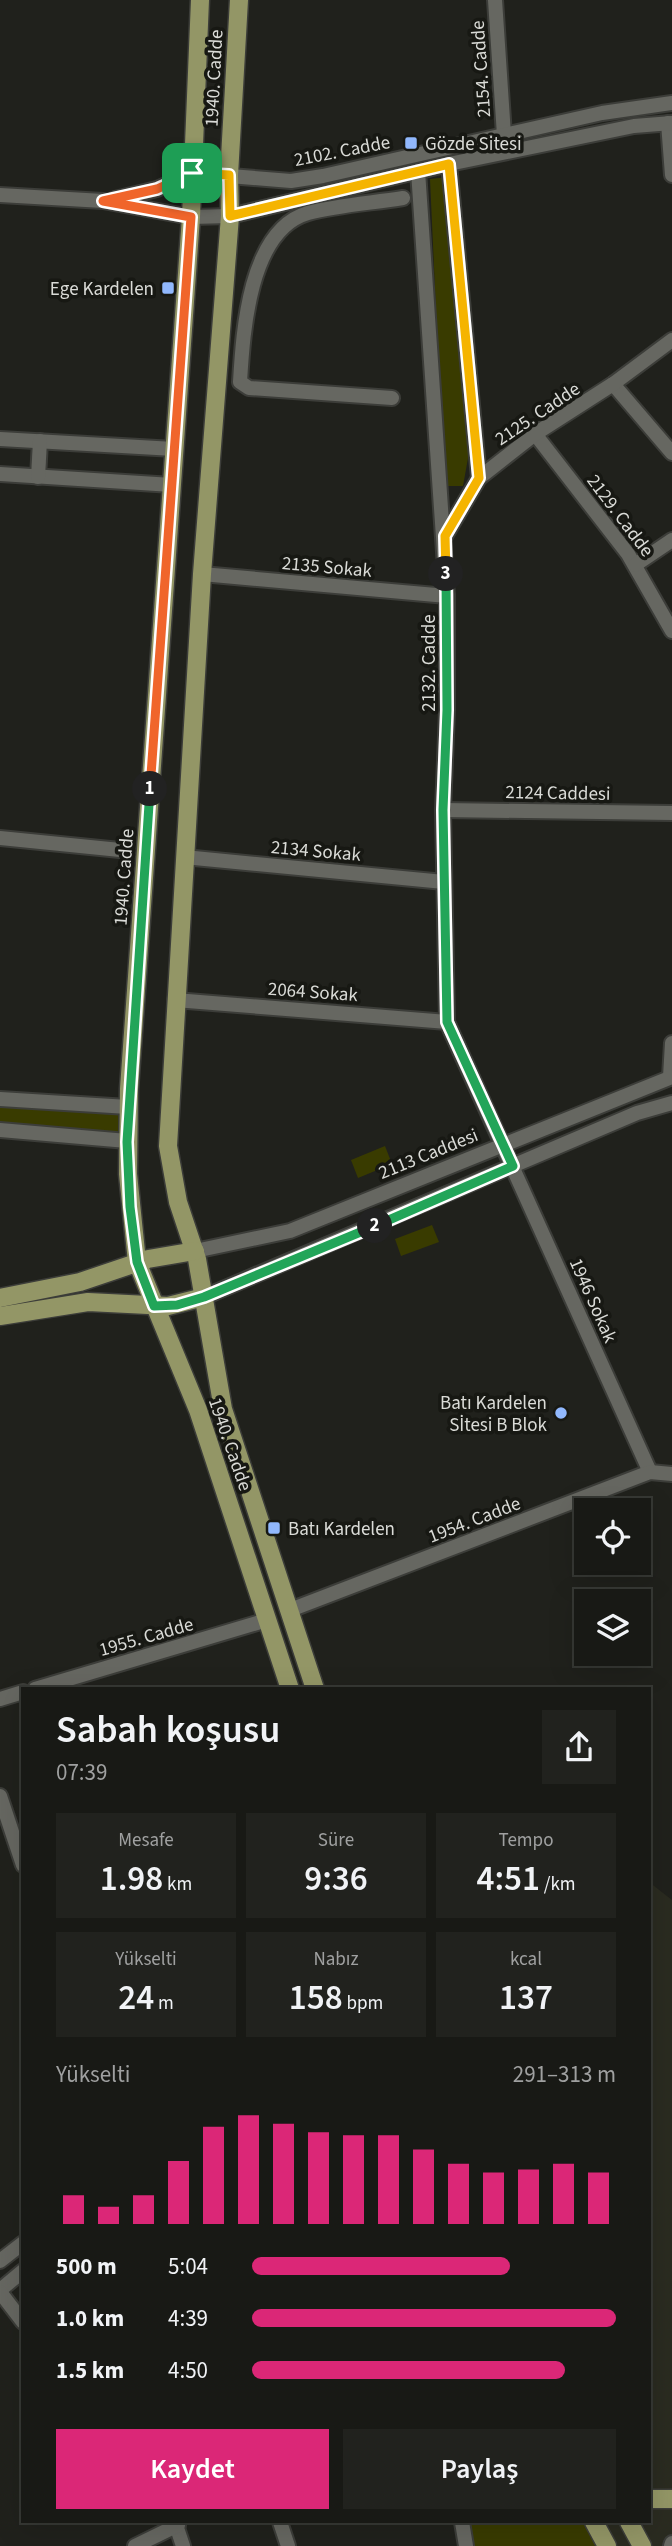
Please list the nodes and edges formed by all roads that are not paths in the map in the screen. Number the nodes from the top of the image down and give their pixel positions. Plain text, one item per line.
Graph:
1 (200, 0) edge
2 (239, 0) edge
3 (495, 0) edge
4 (672, 103) edge
5 (670, 123) edge
6 (504, 135) junction
7 (449, 164) junction
8 (418, 171) junction
9 (192, 173) junction
10 (229, 175) junction
11 (672, 175) edge
12 (339, 189) junction
13 (0, 195) edge
14 (403, 198) dead end
15 (103, 201) junction
16 (342, 208) junction
17 (230, 216) junction
18 (191, 217) junction
19 (672, 340) edge
20 (613, 384) junction
21 (392, 398) dead end
22 (535, 434) junction
23 (0, 439) edge
24 (40, 441) junction
25 (174, 449) junction
26 (672, 453) edge
27 (0, 474) edge
28 (38, 477) junction
29 (479, 478) junction
30 (172, 485) junction
31 (445, 536) junction
32 (672, 540) edge
33 (635, 565) junction
34 (202, 575) junction
35 (447, 596) junction
36 (671, 626) edge
37 (443, 810) junction
38 (672, 813) edge
39 (0, 838) edge
40 (120, 850) dead end
41 (184, 857) junction
42 (444, 882) junction
43 (175, 1000) junction
44 (447, 1022) junction
45 (672, 1043) edge
46 (671, 1077) edge
47 (0, 1099) edge
48 (672, 1103) edge
49 (128, 1107) junction
50 (0, 1130) edge
51 (127, 1142) junction
52 (503, 1144) junction
53 (513, 1166) junction
54 (195, 1251) junction
55 (137, 1262) junction
56 (204, 1297) junction
57 (0, 1298) edge
58 (154, 1306) junction
59 (0, 1316) edge
60 (650, 1472) junction
61 (672, 1474) edge
62 (290, 1610) junction
63 (267, 1620) junction
64 (42, 1687) edge
65 (289, 1687) edge
66 (314, 1687) edge
67 (21, 1693) edge
68 (0, 1699) edge
69 (0, 1796) edge
70 (21, 1859) edge
71 (21, 2245) edge
72 (0, 2261) edge
73 (21, 2274) edge
74 (0, 2291) edge
75 (21, 2319) edge
76 (651, 2499) edge
77 (672, 2499) edge
78 (279, 2523) edge
79 (462, 2523) edge
80 (595, 2523) edge
81 (630, 2523) edge
82 (176, 2524) edge
83 (135, 2546) edge
84 (183, 2546) edge
85 (288, 2546) edge
86 (466, 2546) edge
87 (607, 2546) edge
88 (642, 2546) edge

1 - 9 main road, 1940. Cadde
2 - 10 main road, 1940. Cadde
3 - 6 street, 2154. Cadde
4 - 6 street, 2102. Cadde
5 - 7 street, 2102. Cadde
5 - 11 street
6 - 10 street, 2102. Cadde
7 - 8 street, 2102. Cadde
7 - 29 street
8 - 12 street, 2102. Cadde
8 - 31 street, 2132. Cadde
9 - 10 street, 2102. Cadde
9 - 15 street, 2102. Cadde
9 - 18 main road, 1940. Cadde
10 - 17 main road, 1940. Cadde
12 - 16 street
12 - 17 street, 2102. Cadde
13 - 15 street, 2102. Cadde
14 - 16 street
15 - 18 street, 2102. Cadde
16 - 21 street
17 - 18 street, 2102. Cadde
17 - 34 main road, 1940. Cadde
18 - 25 main road, 1940. Cadde
19 - 20 street, 2125. Cadde
20 - 22 street, 2125. Cadde
20 - 26 street
22 - 29 street, 2125. Cadde
22 - 33 street, 2129. Cadde
23 - 24 street
24 - 25 street
24 - 28 street
25 - 30 main road, 1940. Cadde
27 - 28 street
28 - 30 street
29 - 31 street, 2125. Cadde
30 - 49 main road, 1940. Cadde
31 - 35 street, 2132. Cadde
32 - 33 street
33 - 36 street, 2129. Cadde
34 - 35 street, 2135 Sokak
34 - 41 main road, 1940. Cadde
35 - 37 street, 2132. Cadde
37 - 38 street, 2124 Caddesi
37 - 42 street, 2132. Cadde
39 - 40 street
41 - 42 street, 2134 Sokak
41 - 43 main road, 1940. Cadde
42 - 44 street, 2132. Cadde
43 - 44 street, 2064 Sokak
43 - 54 main road, 1940. Cadde
44 - 52 street, 2132. Cadde
45 - 46 street
46 - 52 street, 2113 Caddesi
47 - 49 street
48 - 53 street
49 - 51 main road, 1940. Cadde
50 - 51 street
51 - 55 main road, 1940. Cadde
52 - 53 street, 1946 Sokak
52 - 54 street, 2113 Caddesi
53 - 56 street
53 - 60 street, 1946 Sokak
54 - 55 main road
54 - 56 main road, 1940. Cadde
55 - 57 main road
55 - 58 main road, 1940. Cadde
56 - 58 main road
56 - 62 main road, 1940. Cadde
58 - 59 main road
58 - 63 main road, 1940. Cadde
60 - 61 street, 1954. Cadde
60 - 62 street, 1954. Cadde
62 - 66 main road, 1940. Cadde
63 - 64 street, 1955. Cadde
63 - 65 main road, 1940. Cadde
67 - 68 street
69 - 70 street
71 - 72 street
73 - 74 street
74 - 75 street
76 - 77 main road
78 - 85 street
79 - 86 street
80 - 87 main road
81 - 88 main road
82 - 83 street
82 - 84 street

